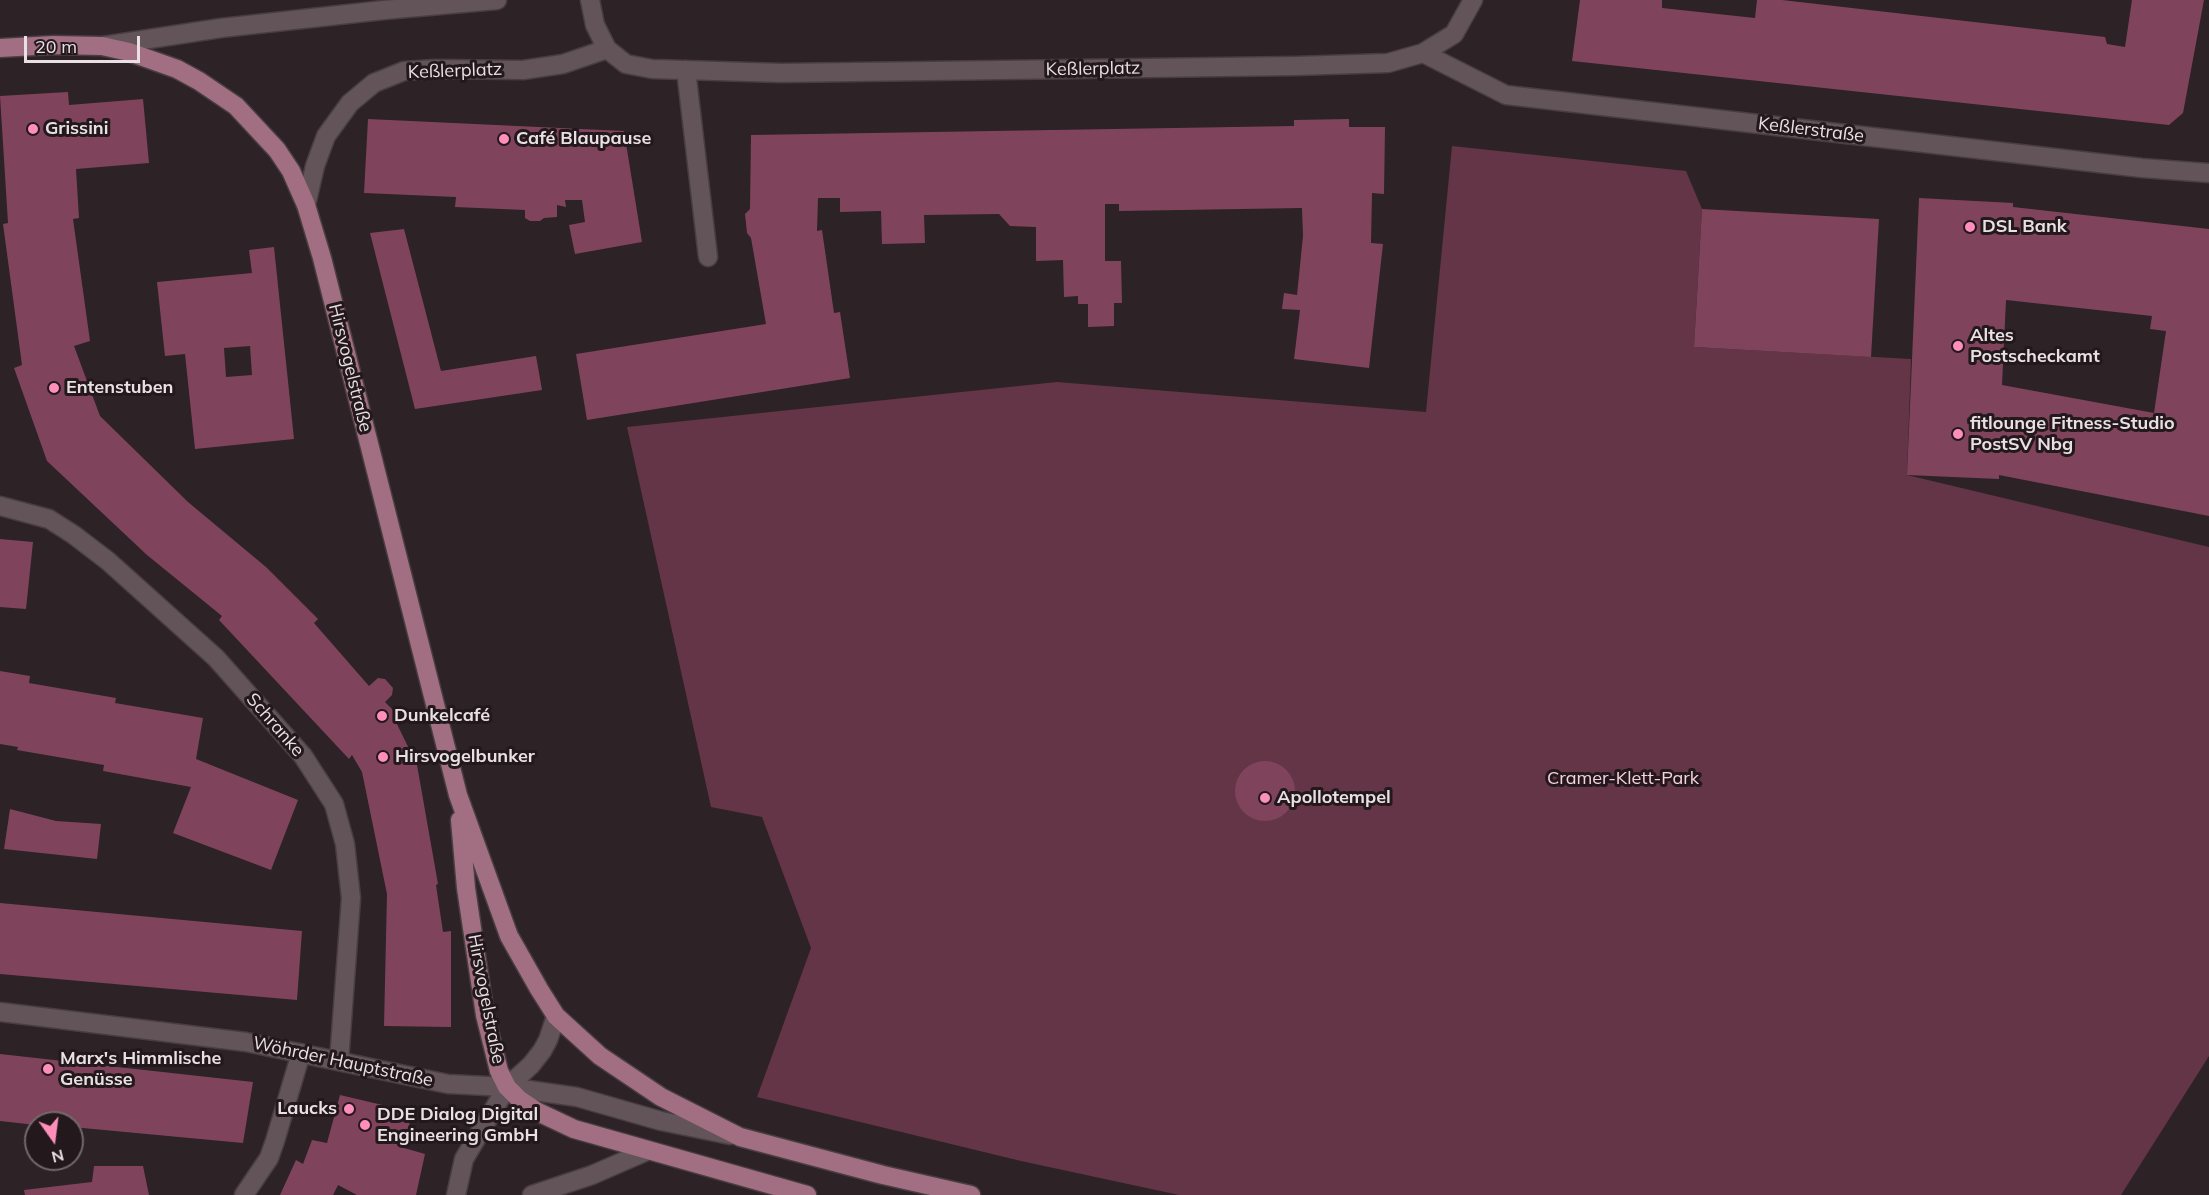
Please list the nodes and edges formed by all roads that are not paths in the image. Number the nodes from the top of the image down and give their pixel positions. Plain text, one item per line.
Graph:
1 (497, 0) edge
2 (590, 0) edge
3 (1473, 0) edge
4 (102, 46) junction
5 (0, 48) edge
6 (607, 49) junction
7 (1423, 52) junction
8 (686, 70) junction
9 (2209, 173) edge
10 (306, 205) junction
11 (708, 257) dead end
12 (0, 506) edge
13 (458, 795) junction
14 (0, 1012) edge
15 (556, 1016) junction
16 (301, 1053) junction
17 (339, 1061) junction
18 (507, 1087) junction
19 (740, 1137) junction
20 (647, 1151) junction
21 (244, 1195) edge
22 (456, 1195) edge
23 (532, 1195) edge
24 (807, 1195) edge
25 (970, 1195) edge

1 - 4 street
2 - 6 street
3 - 7 street, Keßlerplatz
4 - 5 main road, Hirsvogelstraße
4 - 10 main road, Hirsvogelstraße
6 - 8 street, Keßlerplatz
6 - 10 street, Keßlerplatz
7 - 8 street, Keßlerplatz
7 - 9 street, Keßlerstraße
8 - 11 street
10 - 13 main road, Hirsvogelstraße
12 - 17 street, Schranke
13 - 15 main road, Hirsvogelstraße
13 - 18 main road, Hirsvogelstraße
14 - 16 street, Wöhrder Hauptstraße
15 - 18 street, Hirsvogelstraße
15 - 19 main road
16 - 17 street, Wöhrder Hauptstraße
16 - 21 street
17 - 18 street, Wöhrder Hauptstraße
18 - 19 street, Wöhrder Hauptstraße
18 - 20 main road
18 - 22 street
19 - 25 main road
20 - 23 street
20 - 24 main road

